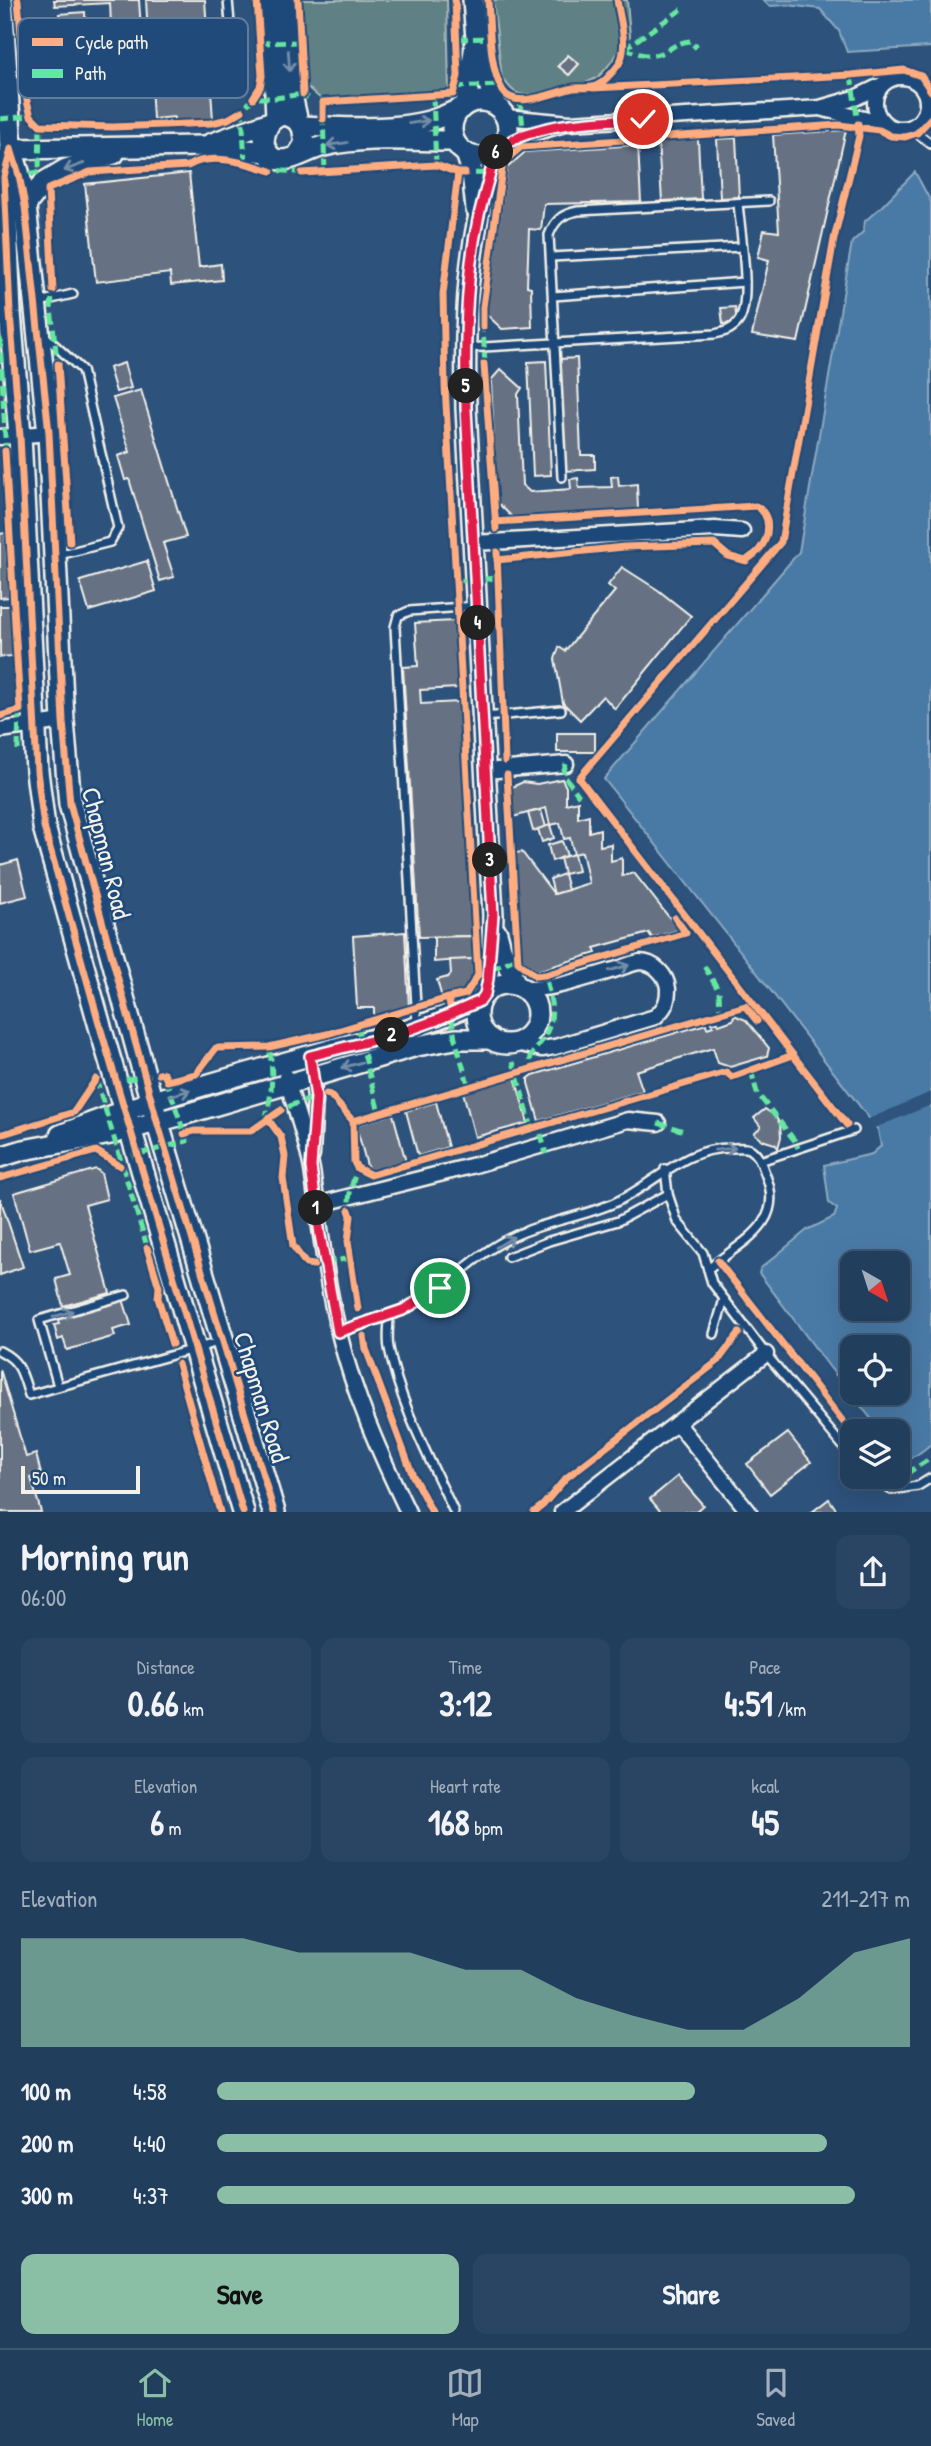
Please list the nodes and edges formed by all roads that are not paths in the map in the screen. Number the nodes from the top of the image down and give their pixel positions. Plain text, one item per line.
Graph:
1 (1, 0) edge
2 (228, 0) edge
3 (271, 0) edge
4 (285, 0) edge
5 (473, 0) edge
6 (230, 18) edge
7 (475, 38) junction
8 (882, 85) junction
9 (464, 106) junction
10 (820, 108) junction
11 (500, 111) junction
12 (273, 120) junction
13 (569, 123) junction
14 (300, 124) junction
15 (884, 124) junction
16 (910, 128) junction
17 (931, 144) edge
18 (202, 146) junction
19 (135, 147) junction
20 (460, 147) junction
21 (6, 149) edge
22 (499, 149) junction
23 (268, 152) junction
24 (298, 155) junction
25 (769, 201) dead end
26 (738, 203) junction
27 (24, 206) junction
28 (478, 220) junction
29 (742, 247) junction
30 (4, 250) edge
31 (551, 257) junction
32 (745, 282) junction
33 (73, 294) dead end
34 (553, 296) junction
35 (35, 303) junction
36 (38, 329) junction
37 (556, 341) junction
38 (465, 348) junction
39 (49, 433) junction
40 (10, 437) edge
41 (562, 477) dead end
42 (742, 531) dead end
43 (474, 543) junction
44 (55, 556) junction
45 (477, 606) junction
46 (561, 710) dead end
47 (483, 717) junction
48 (63, 721) junction
49 (35, 725) junction
50 (0, 730) edge
51 (566, 764) dead end
52 (486, 771) junction
53 (493, 915) junction
54 (520, 987) junction
55 (483, 998) junction
56 (418, 1027) junction
57 (491, 1039) junction
58 (516, 1043) junction
59 (310, 1056) junction
60 (283, 1064) junction
61 (313, 1076) junction
62 (288, 1084) junction
63 (154, 1112) junction
64 (127, 1120) junction
65 (658, 1123) dead end
66 (854, 1130) dead end
67 (0, 1157) edge
68 (760, 1161) junction
69 (311, 1167) junction
70 (665, 1169) junction
71 (668, 1194) junction
72 (316, 1205) junction
73 (508, 1257) dead end
74 (709, 1269) junction
75 (126, 1295) dead end
76 (724, 1299) junction
77 (389, 1315) junction
78 (338, 1332) junction
79 (714, 1334) dead end
80 (223, 1341) junction
81 (195, 1349) junction
82 (0, 1351) edge
83 (766, 1354) junction
84 (58, 1386) junction
85 (677, 1423) junction
86 (840, 1443) edge
87 (931, 1478) edge
88 (910, 1487) edge
89 (243, 1511) edge
90 (274, 1511) edge
91 (408, 1511) edge
92 (454, 1511) edge
93 (562, 1511) edge
94 (749, 1511) edge

1 - 21 main road, Chapman Road
2 - 6 lane
3 - 12 street
4 -> 14 street
5 - 7 street
7 - 9 street
7 - 11 street
8 - 10 street
8 - 15 street
8 - 16 street
9 - 11 street
14 -> 9 street
9 - 20 street
10 - 13 street
10 - 15 street
11 - 13 street
11 - 22 street
12 - 14 street
12 - 18 street
12 - 23 street
13 - 22 street
14 - 24 street
15 - 16 street
16 - 17 lane
18 - 19 street
18 - 23 street
19 - 21 street
19 -> 27 street
20 - 22 street
20 -> 24 street
20 - 28 street
21 - 27 main road, Chapman Road
21 - 30 main road, Chapman Road
22 - 28 street
23 - 24 street
25 - 26 lane
26 - 29 lane
26 - 31 lane
27 - 35 main road, Chapman Road
28 - 38 street
29 - 31 lane
29 - 32 lane
30 - 40 main road, Chapman Road
31 - 34 lane
32 - 34 lane
32 - 37 lane
33 - 35 lane
34 - 37 lane
35 - 36 main road, Chapman Road
36 - 39 main road, Chapman Road
36 - 44 lane
37 - 38 lane
37 - 41 lane
38 - 43 street
39 - 40 street
39 - 44 main road, Chapman Road
40 - 49 main road, Chapman Road
42 - 43 street
43 - 45 street
44 - 48 main road, Chapman Road
45 - 47 street
45 - 56 lane
46 - 47 lane
47 - 52 street
48 - 49 street
48 - 63 main road, Chapman Road
49 - 50 street
49 - 64 main road, Chapman Road
51 - 52 street
52 - 53 street
53 - 54 street
53 - 55 street
54 - 55 street
54 - 58 street
54 -> 58 street
55 - 56 street
55 - 57 street
56 - 59 street
57 - 58 street
57 -> 61 street
59 - 60 street
59 - 61 street
60 - 62 street
63 -> 60 street
61 - 62 street
61 - 69 street
62 - 63 street
62 - 69 street
63 - 64 street
63 - 80 main road, Chapman Road
64 - 67 street
64 - 81 main road, Chapman Road
65 - 72 street
66 - 68 lane
70 -> 68 lane
68 - 74 lane
69 - 72 street
70 - 71 lane
77 -> 70 lane
71 - 73 lane
71 - 74 lane
72 - 78 street
74 - 76 lane
84 -> 75 lane
76 - 79 lane
76 - 83 lane
77 - 78 lane
77 - 92 lane
78 - 91 street
80 - 81 lane
80 - 90 main road, Chapman Road
81 - 84 lane
81 - 89 main road, Chapman Road
82 - 84 lane
83 - 85 street
83 - 86 lane
85 - 93 street
85 - 94 street
87 - 88 lane

